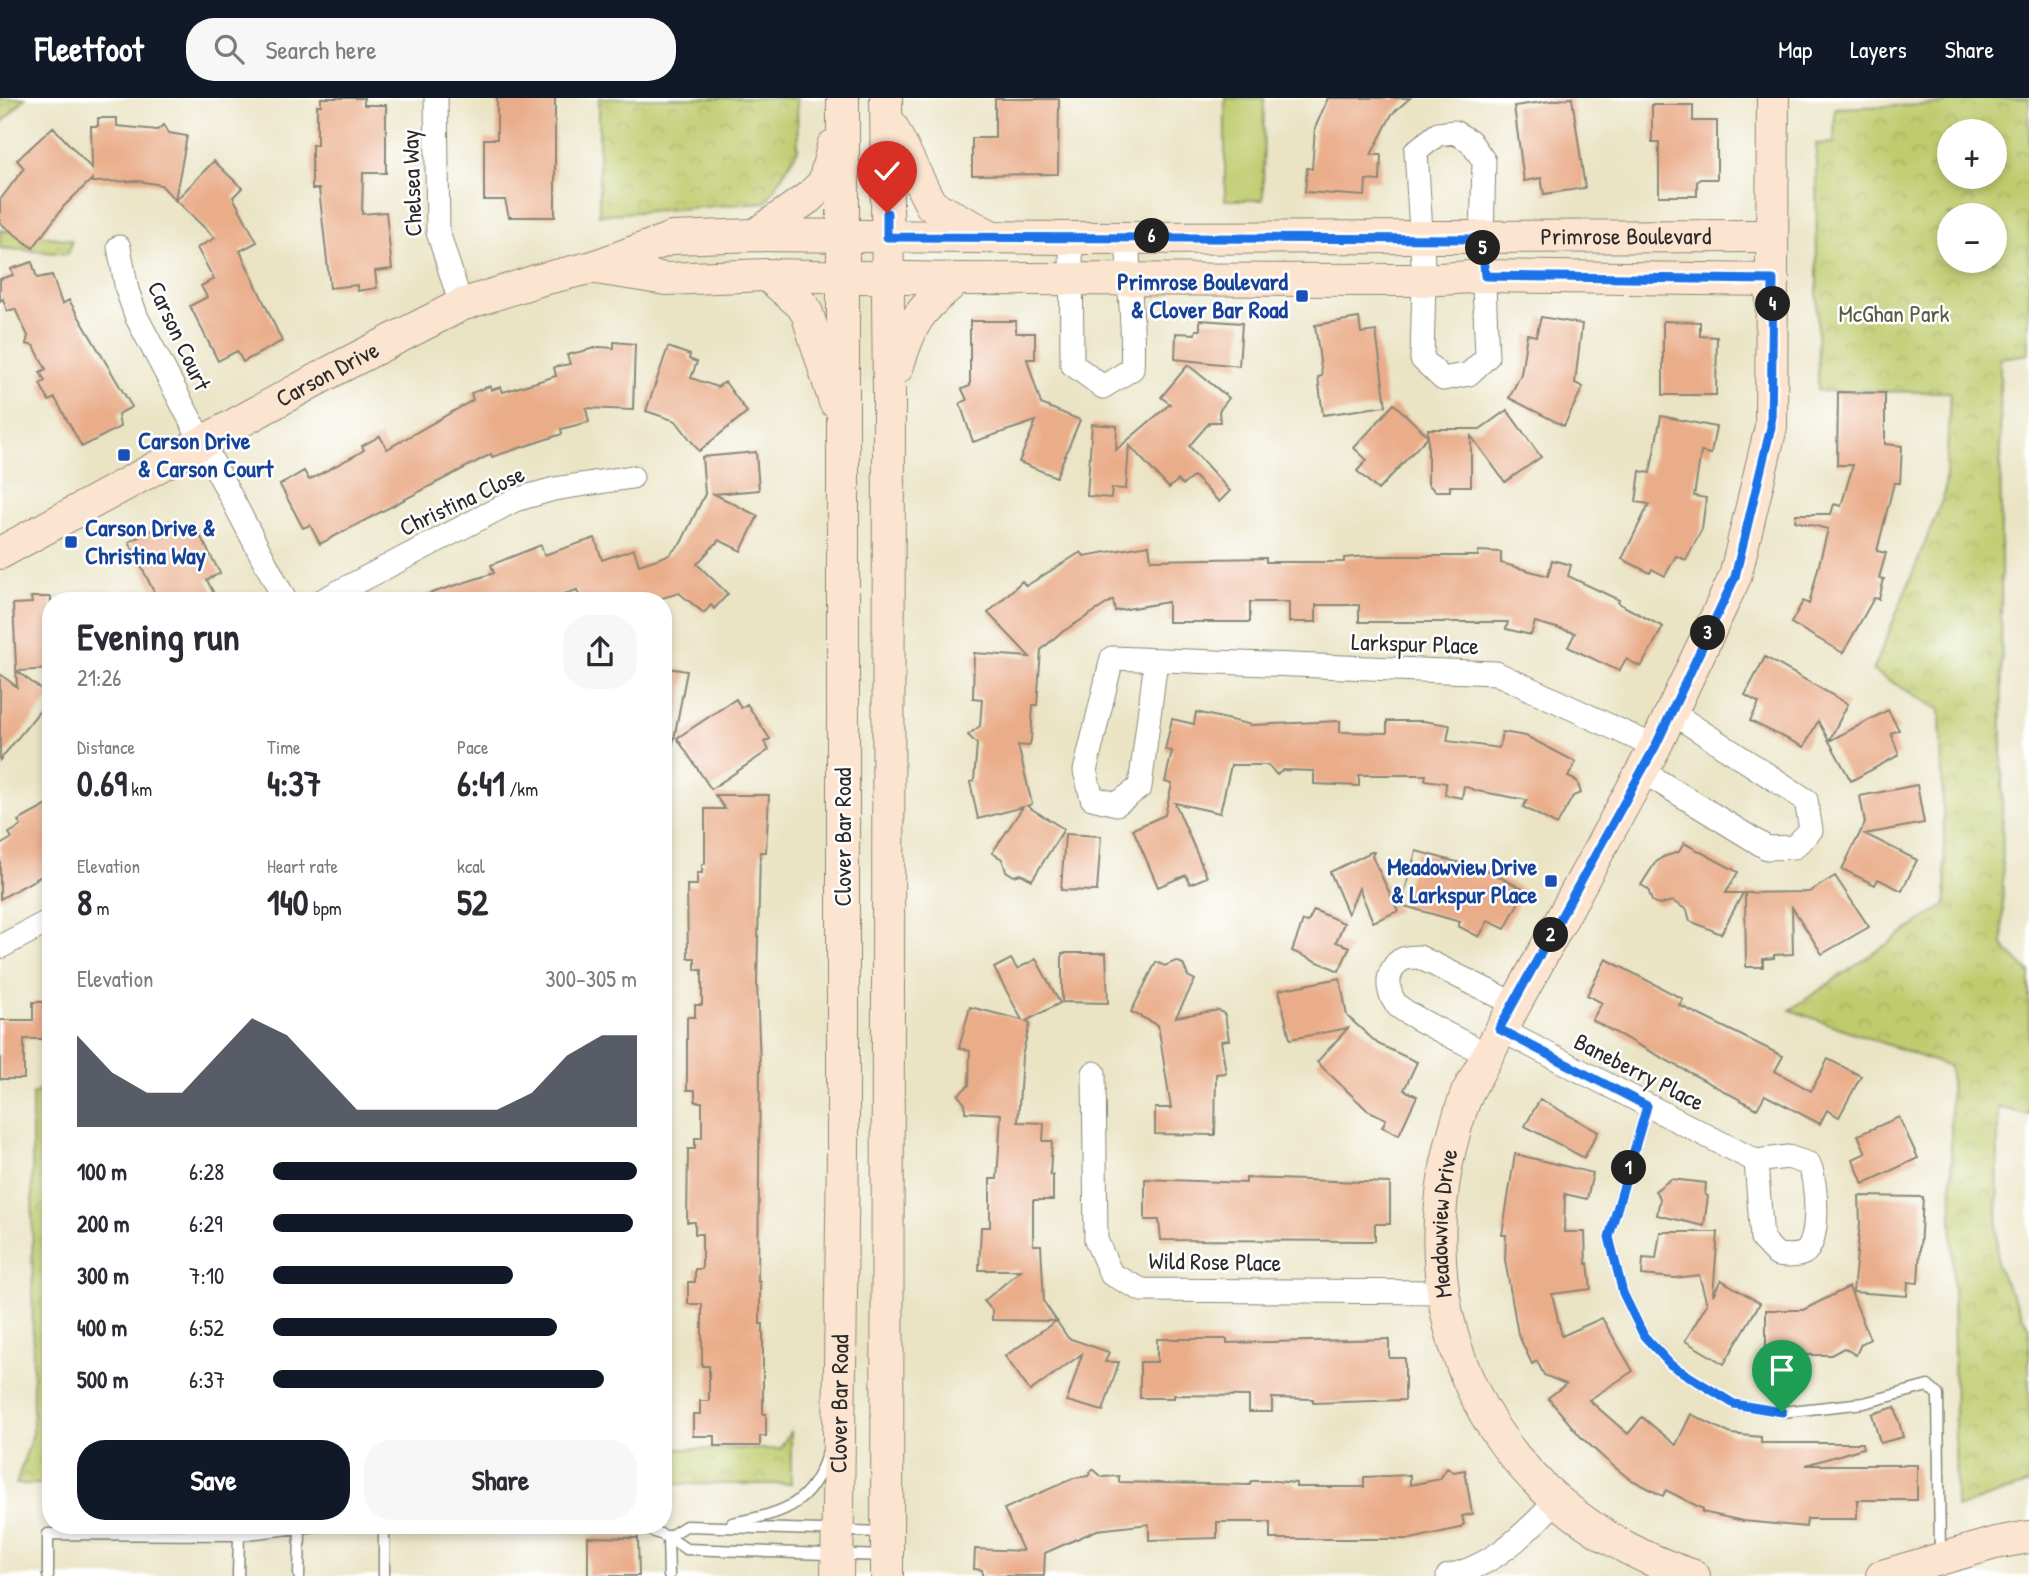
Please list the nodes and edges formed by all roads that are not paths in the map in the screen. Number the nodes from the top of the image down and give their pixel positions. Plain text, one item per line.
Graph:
1 (436, 98) edge
2 (1773, 98) edge
3 (843, 103) edge
4 (886, 106) edge
5 (755, 235) junction
6 (843, 235) junction
7 (1128, 236) junction
8 (1771, 236) junction
9 (887, 237) junction
10 (993, 237) junction
11 (1421, 237) junction
12 (1071, 238) junction
13 (1482, 239) junction
14 (119, 247) dead end
15 (593, 267) junction
16 (767, 275) junction
17 (1485, 276) junction
18 (844, 277) junction
19 (886, 278) junction
20 (957, 279) junction
21 (1073, 279) junction
22 (1127, 280) junction
23 (1424, 280) junction
24 (1773, 280) junction
25 (461, 305) junction
26 (889, 394) junction
27 (844, 429) junction
28 (201, 444) junction
29 (632, 477) dead end
30 (0, 553) edge
31 (281, 592) edge
32 (338, 592) edge
33 (1156, 660) junction
34 (1671, 712) junction
35 (1649, 759) junction
36 (42, 925) edge
37 (0, 947) edge
38 (1499, 1029) junction
39 (1094, 1073) dead end
40 (1647, 1106) junction
41 (1756, 1161) dead end
42 (1441, 1292) junction
43 (840, 1414) junction
44 (1555, 1502) junction
45 (716, 1527) junction
46 (249, 1534) edge
47 (300, 1534) edge
48 (384, 1534) edge
49 (660, 1534) edge
50 (239, 1535) junction
51 (668, 1537) junction
52 (2029, 1537) edge
53 (838, 1554) edge
54 (887, 1555) edge
55 (1941, 1559) junction
56 (48, 1576) edge
57 (238, 1576) edge
58 (299, 1576) edge
59 (384, 1576) edge
60 (669, 1576) edge
61 (1448, 1576) edge
62 (1694, 1576) edge
63 (1882, 1576) edge

1 - 25 street, Chelsea Way
2 - 8 street, Meadowview Drive
3 - 5 street
3 - 6 street, Clover Bar Road
4 - 9 street, Clover Bar Road
4 - 10 street
5 - 6 street, Carson Drive
5 - 15 street, Carson Drive
6 - 9 street, Carson Drive
6 - 18 street, Clover Bar Road
7 - 11 street, Primrose Boulevard
7 - 12 street, Primrose Boulevard
7 - 22 street
8 - 13 street, Primrose Boulevard
8 - 24 street, Meadowview Drive
9 - 10 street, Primrose Boulevard
9 - 19 street, Clover Bar Road
10 - 12 street, Primrose Boulevard
11 - 13 street, Primrose Boulevard
11 - 13 street
11 - 23 street
12 - 21 street
13 - 17 street
14 - 28 street, Carson Court
15 - 16 street, Carson Drive
15 - 25 street, Carson Drive
16 - 18 street, Carson Drive
16 - 27 street
17 - 23 street, Primrose Boulevard
17 - 23 street
17 - 24 street, Primrose Boulevard
18 - 19 street, Carson Drive
18 - 27 street, Clover Bar Road
19 - 20 street, Primrose Boulevard
19 - 26 street, Clover Bar Road
20 - 21 street, Primrose Boulevard
20 - 26 street
21 - 22 street, Primrose Boulevard
21 - 22 street
22 - 23 street, Primrose Boulevard
24 - 34 street, Meadowview Drive
25 - 28 street, Carson Drive
26 - 54 street, Clover Bar Road
27 - 43 street, Clover Bar Road
28 - 30 street, Carson Drive
28 - 31 street, Carson Court
29 - 32 street, Christina Close
33 - 33 street, Larkspur Place
33 - 35 street, Larkspur Place
34 - 35 street, Meadowview Drive
34 - 35 street
35 - 38 street, Meadowview Drive
36 - 37 street
38 - 40 street, Baneberry Place
38 - 42 street, Meadowview Drive
39 - 42 street, Wild Rose Place
40 - 41 street, Baneberry Place
40 - 55 lane
42 - 44 street, Meadowview Drive
43 - 45 lane
43 - 53 street, Clover Bar Road
44 - 61 street
44 - 62 street, Meadowview Drive
45 - 51 lane
45 - 53 lane
46 - 50 lane
47 - 58 lane
48 - 59 lane
49 - 51 lane
50 - 56 lane
50 - 57 lane
51 - 53 lane
51 - 60 lane
52 - 55 street
53 - 54 lane
53 - 54 lane
55 - 63 street

